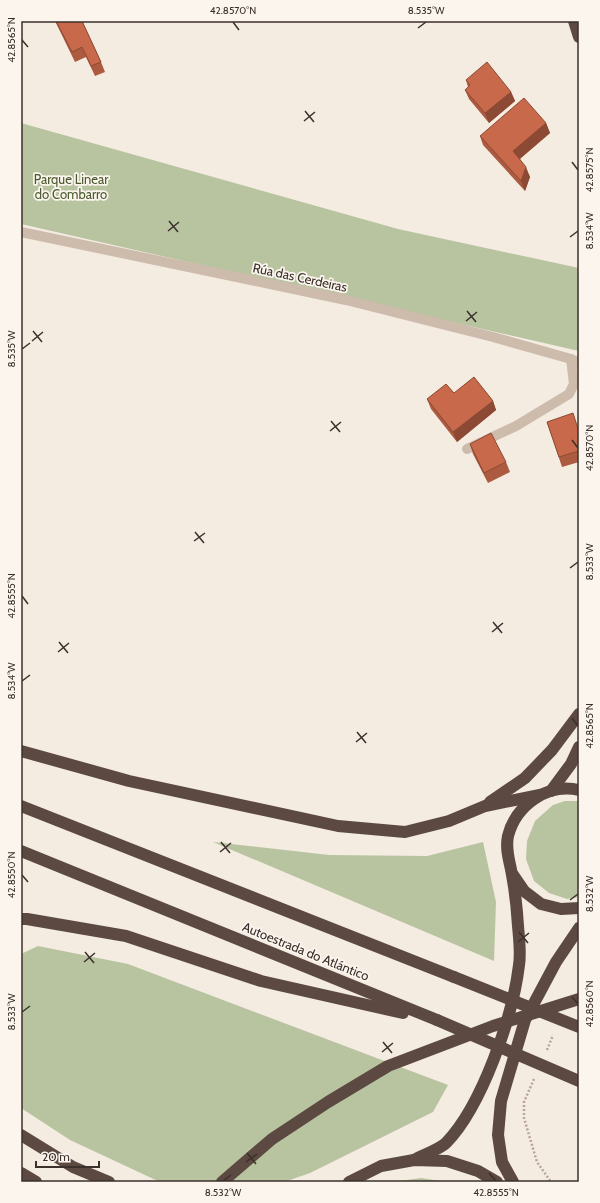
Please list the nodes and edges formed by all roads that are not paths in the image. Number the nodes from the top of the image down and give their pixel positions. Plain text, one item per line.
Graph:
1 (574, 21) edge
2 (579, 37) edge
3 (21, 232) edge
4 (576, 360) edge
5 (467, 449) dead end
6 (579, 714) edge
7 (579, 747) edge
8 (21, 751) edge
9 (579, 790) edge
10 (545, 793) junction
11 (21, 806) edge
12 (485, 806) junction
13 (21, 851) edge
14 (512, 874) junction
15 (579, 908) edge
16 (21, 919) edge
17 (579, 928) edge
18 (579, 1000) edge
19 (438, 1020) junction
20 (579, 1027) edge
21 (579, 1081) edge
22 (21, 1134) edge
23 (414, 1160) junction
24 (21, 1173) edge
25 (36, 1182) edge
26 (109, 1182) edge
27 (222, 1182) edge
28 (349, 1182) edge
29 (497, 1182) edge
30 (513, 1182) edge

1 - 2 highway
3 - 4 street, Rúa das Cerdeiras
4 - 5 street
6 - 12 highway
7 - 10 highway
8 - 12 highway
9 - 10 highway
10 - 12 highway
10 - 14 highway
11 - 20 highway, bridge
13 - 19 highway, Autoestrada do Atlántico
14 - 15 highway
14 - 23 highway
16 - 19 highway
17 - 30 highway
18 - 27 highway, bridge
19 - 21 highway, Autoestrada do Atlántico, bridge
22 - 26 highway
23 - 28 highway
23 - 29 highway
24 - 25 highway

